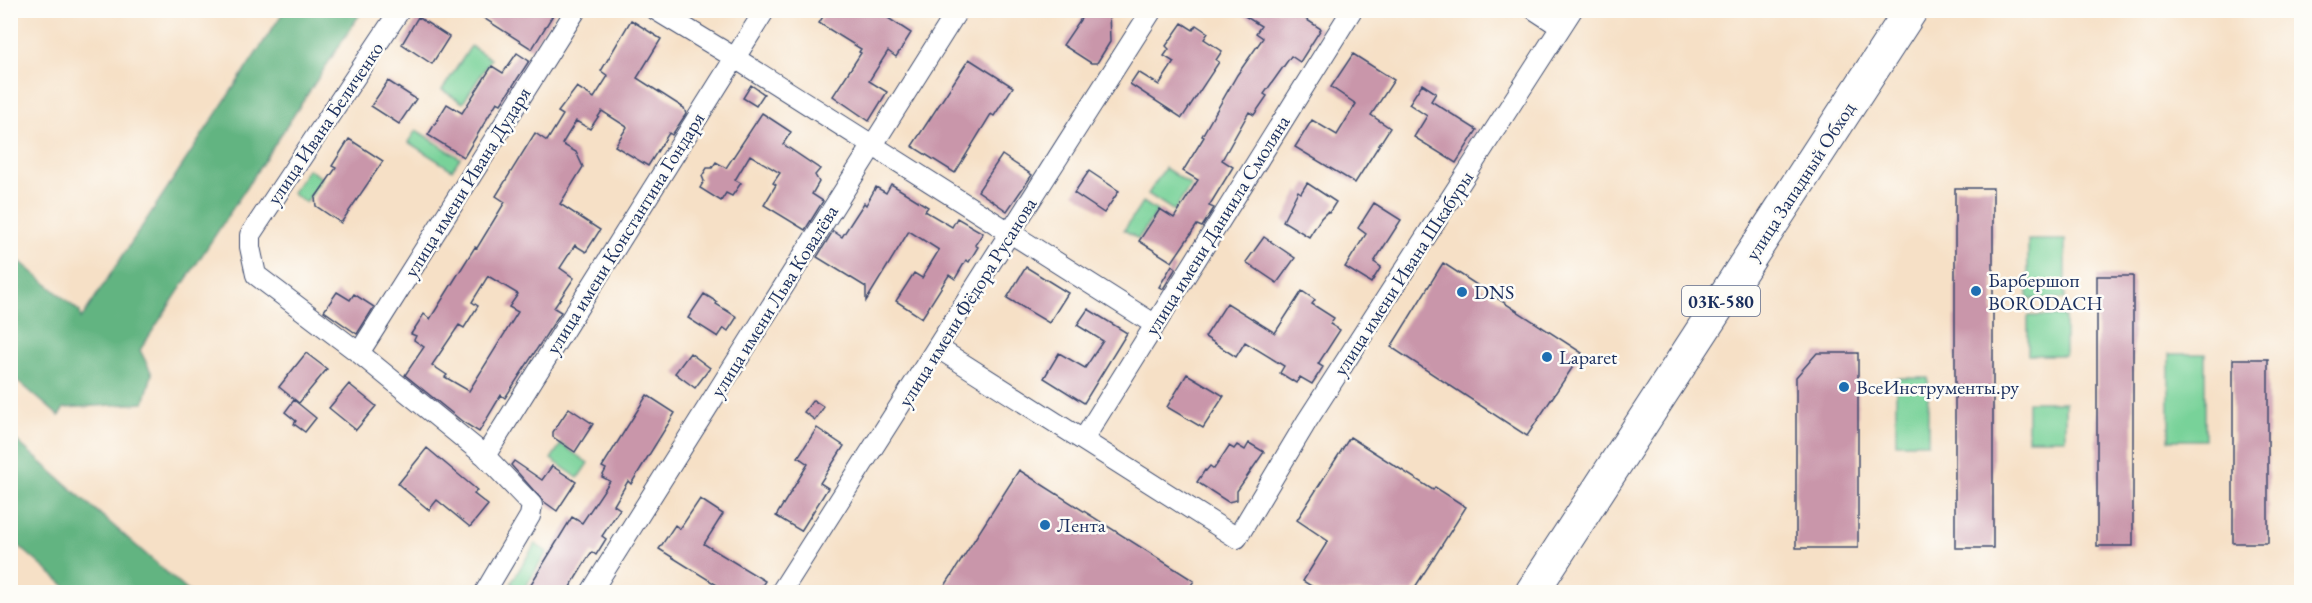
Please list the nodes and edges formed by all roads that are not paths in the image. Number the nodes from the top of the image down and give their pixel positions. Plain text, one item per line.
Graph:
1 (400, 10) edge
2 (576, 10) edge
3 (656, 10) edge
4 (765, 10) edge
5 (958, 10) edge
6 (1152, 10) edge
7 (1352, 10) edge
8 (1535, 10) edge
9 (1891, 10) edge
10 (1911, 10) edge
11 (1566, 19) edge
12 (735, 58) junction
13 (873, 145) junction
14 (1009, 233) junction
15 (1154, 324) junction
16 (938, 348) junction
17 (358, 353) junction
18 (1083, 440) junction
19 (485, 456) junction
20 (485, 592) edge
21 (591, 592) edge
22 (781, 592) edge
23 (1513, 592) edge
24 (1532, 592) edge

1 - 17 street, улица Ивана Беличенко
2 - 17 street, улица имени Ивана Дударя
3 - 12 street
4 - 12 street, улица имени Константина Гондаря
5 - 13 street, улица имени Льва Ковалёва
6 - 14 street, улица имени Фёдора Русанова
7 - 15 street, улица имени Даниила Смоляна
8 - 11 street
9 - 23 highway, улица Западный Обход / 03К-580
10 - 24 highway, улица Западный Обход / 03К-580
11 - 18 street, улица имени Ивана Шкабуры
12 - 13 street
12 - 19 street, улица имени Константина Гондаря
13 - 14 street
13 - 21 street, улица имени Льва Ковалёва
14 - 15 street
14 - 16 street, улица имени Фёдора Русанова
15 - 18 street, улица имени Даниила Смоляна
16 - 18 street
16 - 22 street, улица имени Фёдора Русанова
17 - 19 street
19 - 20 street

